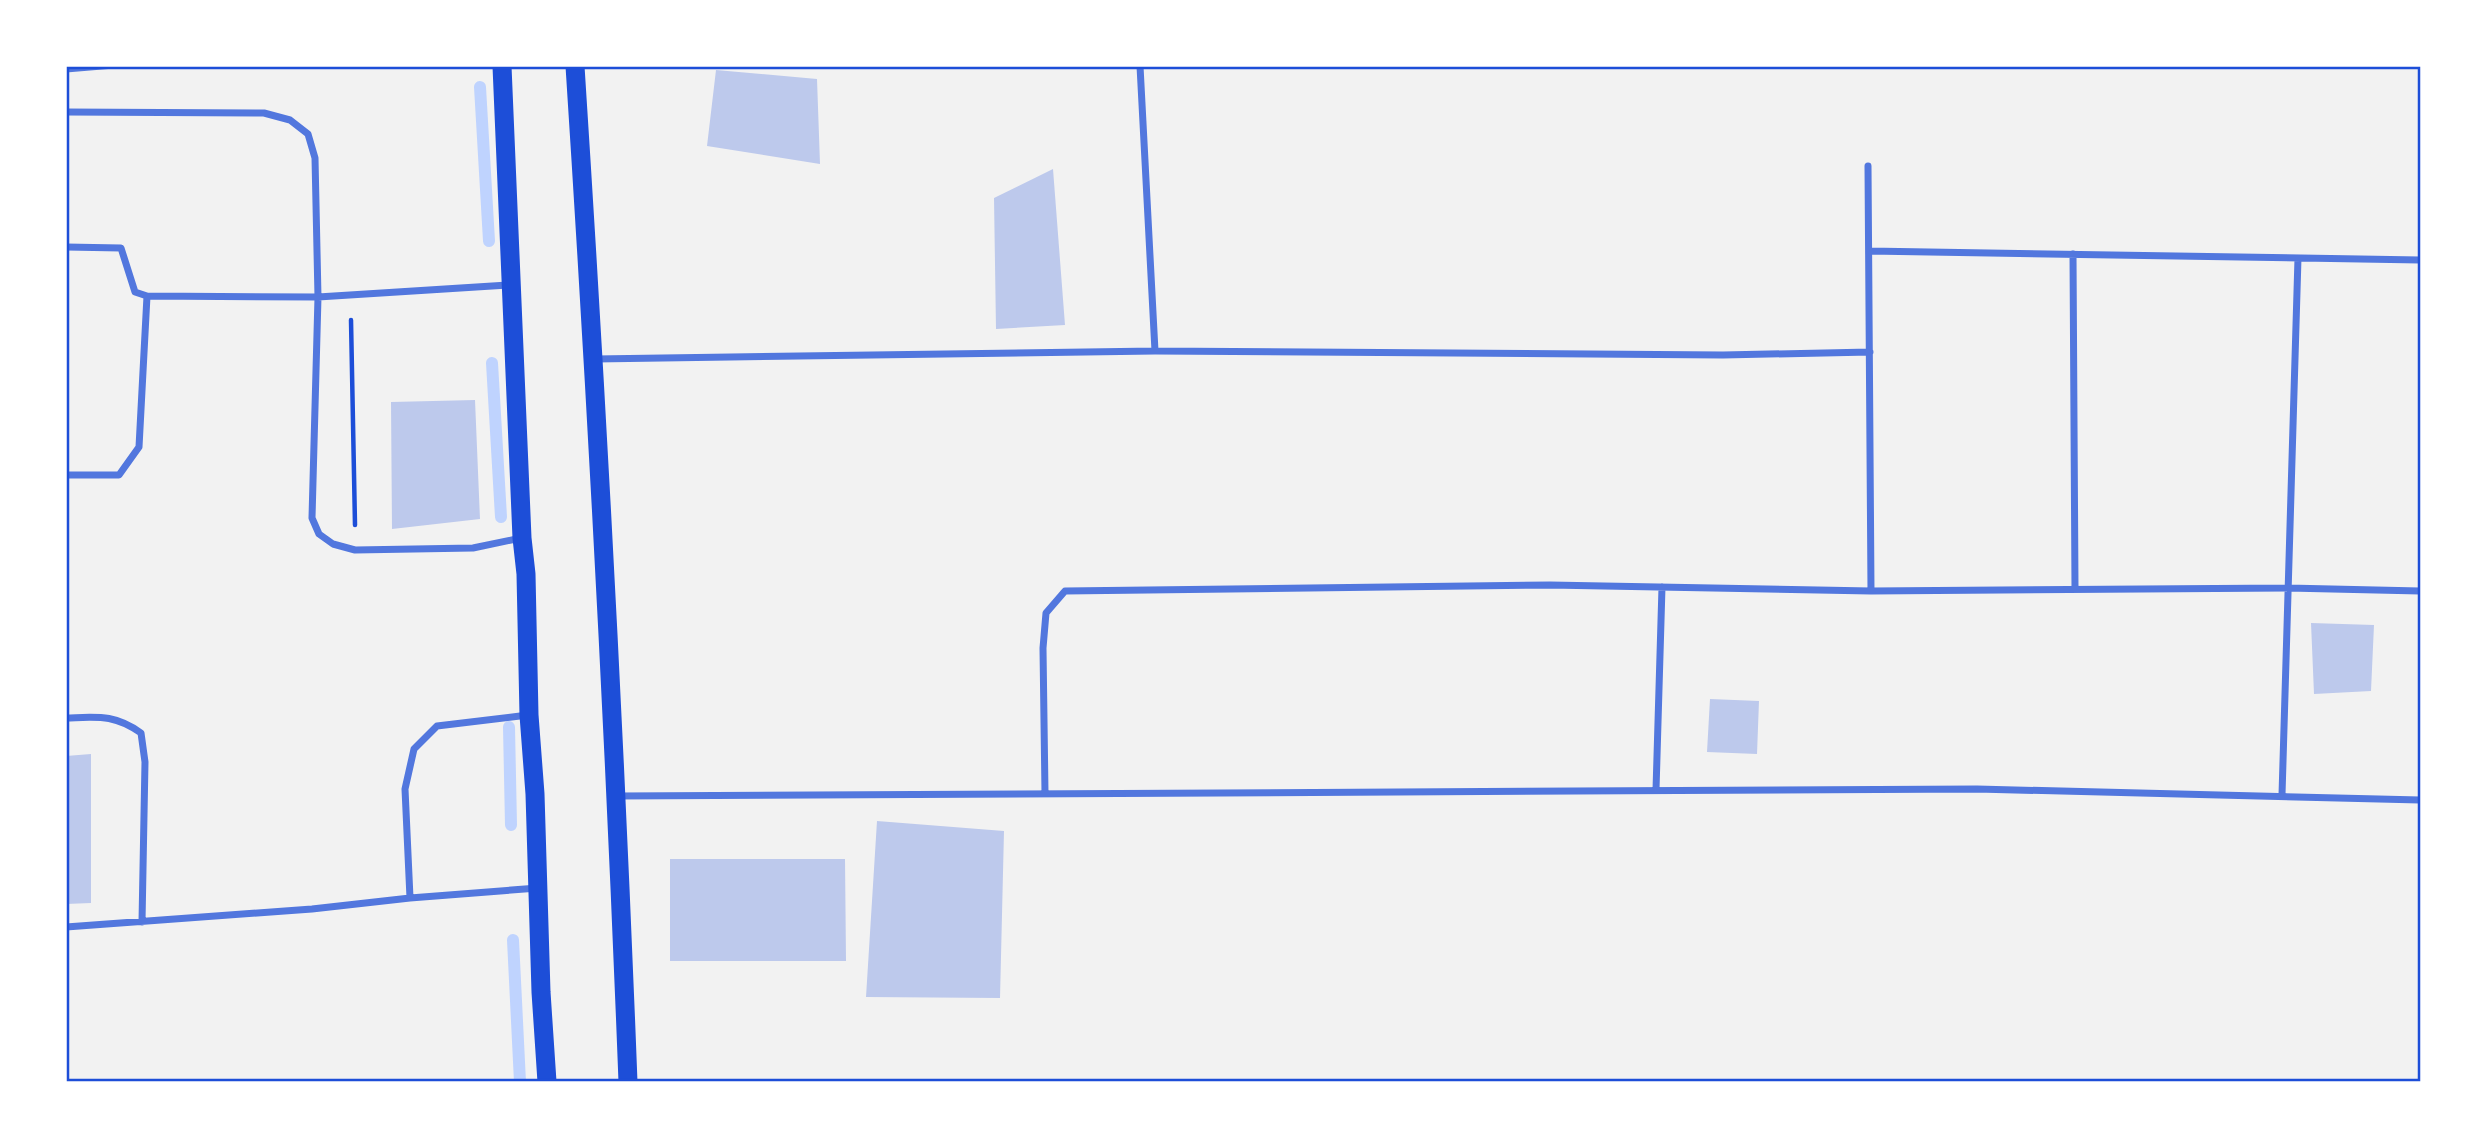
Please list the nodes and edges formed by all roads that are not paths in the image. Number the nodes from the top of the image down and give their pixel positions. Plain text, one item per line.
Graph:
1 (114, 66) edge
2 (502, 66) edge
3 (575, 66) edge
4 (1140, 66) edge
5 (66, 69) edge
6 (66, 112) edge
7 (1868, 166) dead end
8 (66, 247) edge
9 (1869, 251) junction
10 (2073, 254) junction
11 (2298, 258) junction
12 (2420, 260) edge
13 (512, 285) junction
14 (148, 296) junction
15 (318, 297) junction
16 (1154, 351) junction
17 (1870, 352) junction
18 (594, 359) junction
19 (66, 475) edge
20 (522, 538) junction
21 (1662, 587) junction
22 (2288, 588) junction
23 (2075, 589) junction
24 (1871, 591) junction
25 (2420, 591) edge
26 (529, 715) junction
27 (66, 718) edge
28 (1656, 790) junction
29 (1045, 793) junction
30 (2282, 795) junction
31 (617, 796) junction
32 (2420, 800) edge
33 (538, 888) junction
34 (410, 898) junction
35 (142, 922) junction
36 (66, 927) edge
37 (547, 1082) edge
38 (628, 1082) edge

1 - 5 lane
2 - 13 highway
3 - 18 highway
4 - 16 street
6 - 15 street
7 - 9 street
8 - 14 street
9 - 10 street
9 - 17 street
10 - 11 street
10 - 23 street
11 - 12 street
11 - 22 street
13 - 15 street
13 - 20 highway
14 - 15 street
14 - 19 street
15 - 20 street
16 - 17 street
16 - 18 street
17 - 24 street
18 - 31 highway
20 - 26 highway
21 - 24 street
21 - 28 street
21 - 29 street
22 - 23 street
22 - 25 street
22 - 30 street
23 - 24 street
26 - 33 highway
26 - 34 street
27 - 35 street
28 - 29 street
28 - 30 street
29 - 31 street
30 - 32 street
31 - 38 highway
33 - 34 street
33 - 37 highway
34 - 35 street
35 - 36 street

